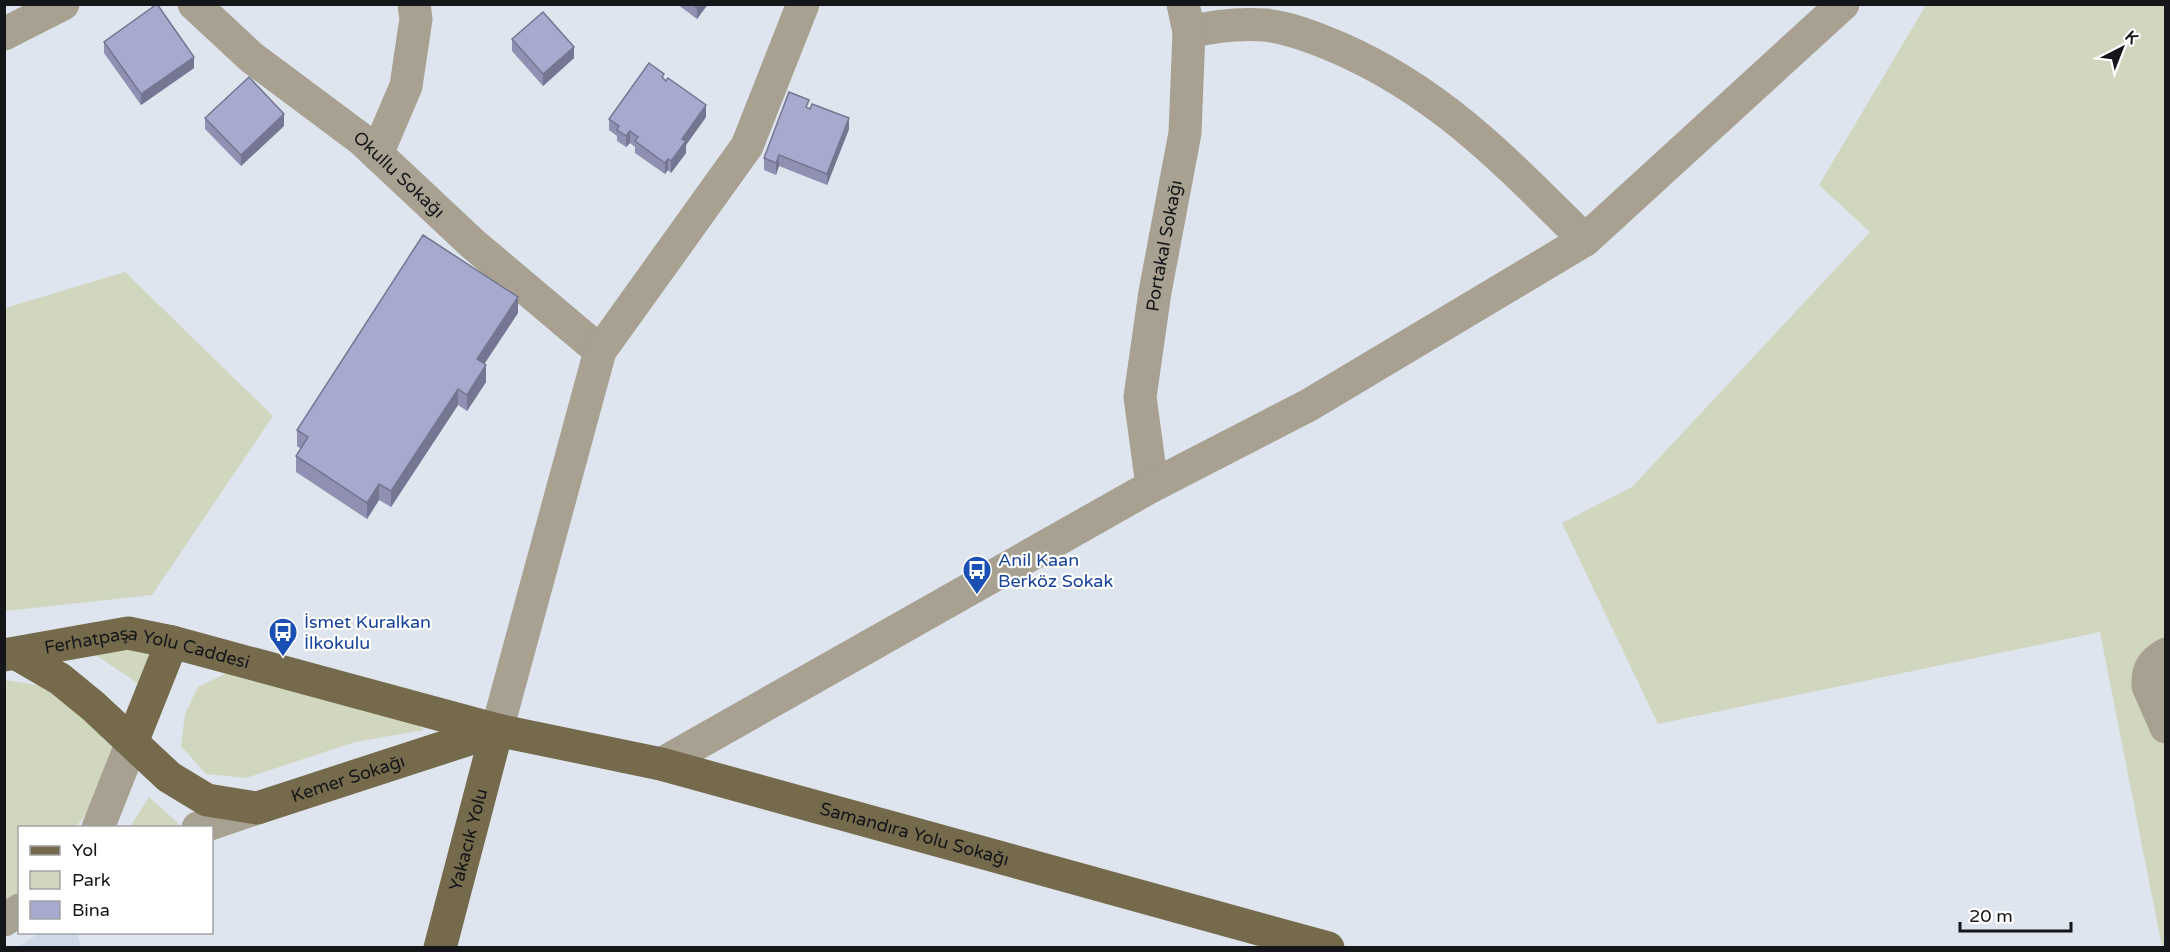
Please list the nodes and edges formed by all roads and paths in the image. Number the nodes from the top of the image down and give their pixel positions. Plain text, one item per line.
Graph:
1 (15, 4) edge
2 (63, 4) edge
3 (194, 4) edge
4 (414, 4) edge
5 (803, 4) edge
6 (1843, 4) edge
7 (1186, 18) edge
8 (4, 26) edge
9 (4, 34) edge
10 (377, 154) junction
11 (1585, 240) junction
12 (600, 351) junction
13 (1152, 486) junction
14 (172, 642) junction
15 (11, 654) edge
16 (2166, 654) edge
17 (2166, 727) edge
18 (497, 730) junction
19 (132, 742) junction
20 (661, 764) junction
21 (257, 808) junction
22 (99, 826) edge
23 (204, 826) edge
24 (18, 911) edge
25 (4, 920) edge
26 (441, 948) edge
27 (1329, 948) edge

1 - 8 street
2 - 9 street
3 - 10 street, Okullu Sokağı
4 - 10 street
5 - 12 street
6 - 11 street
7 - 11 street
7 - 13 street, Portakal Sokağı
10 - 12 street, Okullu Sokağı
11 - 13 street
12 - 18 street
13 - 20 street
14 - 15 main road, Ferhatpaşa Yolu Caddesi
14 - 18 main road, Ferhatpaşa Yolu Caddesi
14 - 19 main road
15 - 19 main road
16 - 17 street
18 - 20 main road, Samandıra Yolu Sokağı
18 - 21 main road, Kemer Sokağı
18 - 26 main road, Yakacık Yolu
19 - 21 main road
19 - 22 street
20 - 27 main road, Samandıra Yolu Sokağı
21 - 23 street, Kemer Sokağı
24 - 25 street

